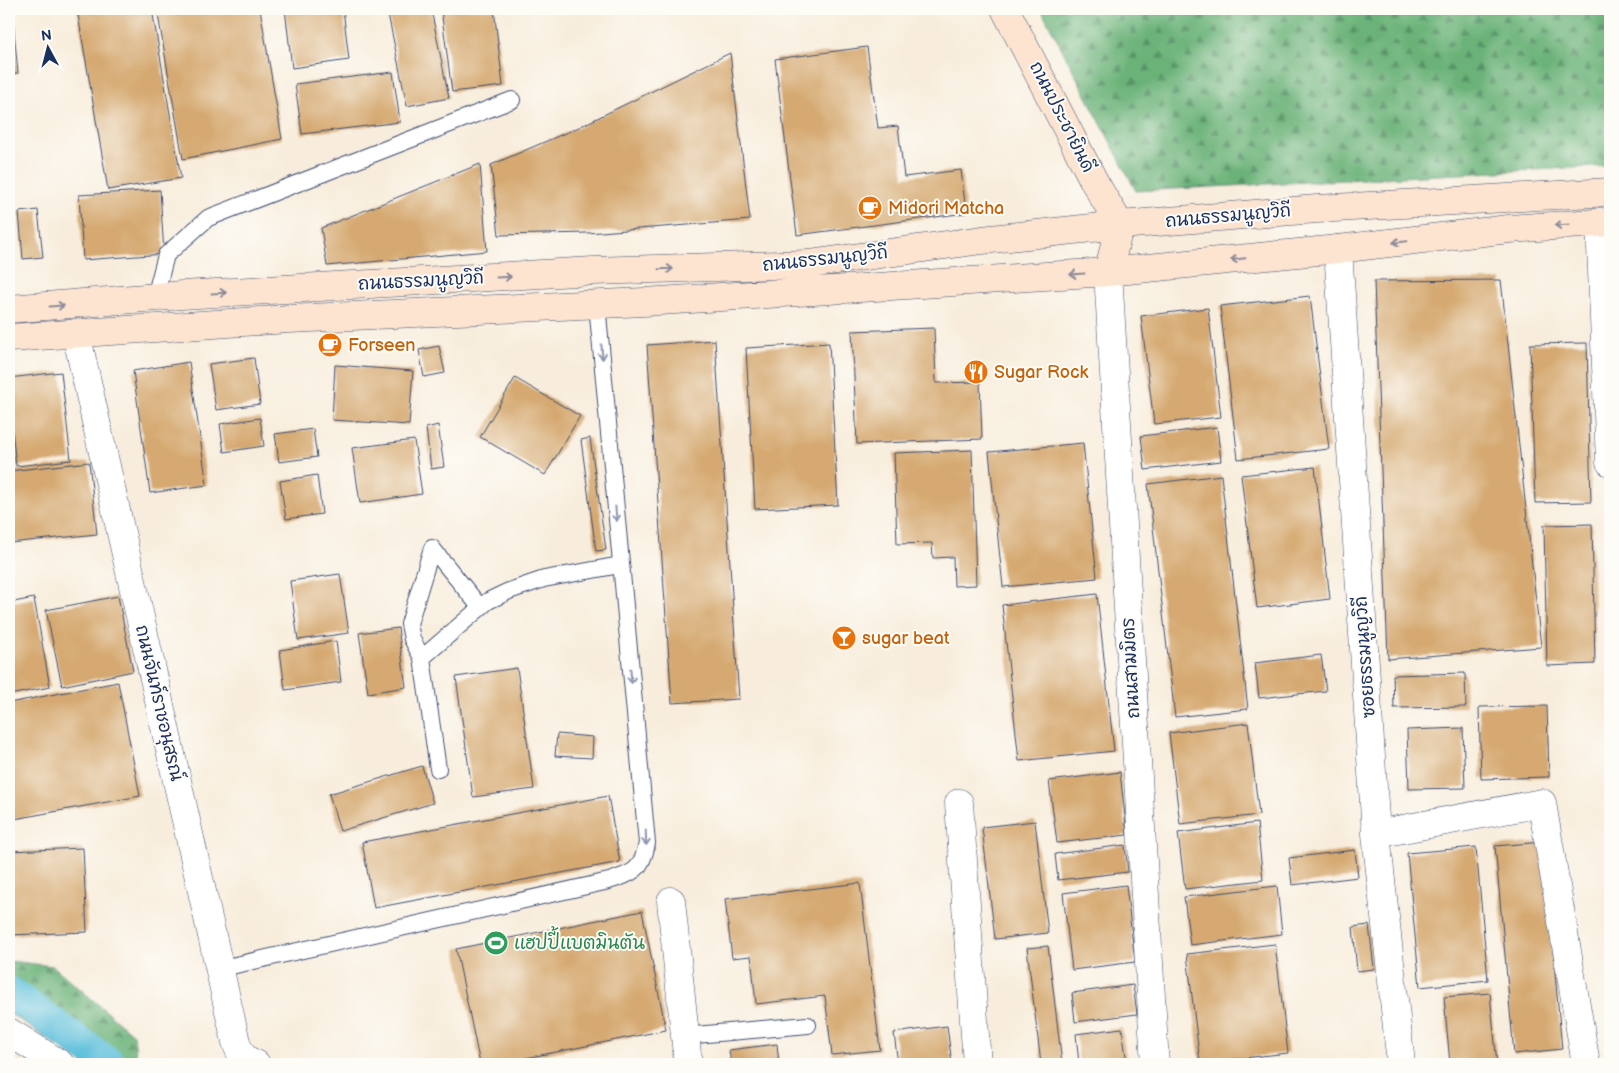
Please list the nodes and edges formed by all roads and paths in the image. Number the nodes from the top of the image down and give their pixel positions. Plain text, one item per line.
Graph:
1 (1005, 9) edge
2 (512, 100) dead end
3 (1610, 192) edge
4 (1605, 222) edge
5 (1120, 225) junction
6 (1338, 249) junction
7 (1108, 272) junction
8 (155, 297) junction
9 (597, 304) junction
10 (9, 309) edge
11 (76, 333) junction
12 (9, 338) edge
13 (1610, 462) edge
14 (620, 565) junction
15 (480, 607) junction
16 (422, 658) junction
17 (438, 769) dead end
18 (959, 803) dead end
19 (1376, 834) junction
20 (671, 901) dead end
21 (218, 969) junction
22 (808, 1025) dead end
23 (9, 1032) edge
24 (684, 1036) junction
25 (60, 1064) edge
26 (256, 1064) edge
27 (688, 1064) edge
28 (977, 1064) edge
29 (1155, 1064) edge
30 (1401, 1064) edge
31 (1586, 1064) edge

1 - 5 street, ถนนประชายินดี
2 - 8 lane
3 - 5 street, ถนนธรรมนูญวิถี
4 -> 6 street, ถนนธรรมนูญวิถี
4 - 13 street
5 - 7 street
8 -> 5 street, ถนนธรรมนูญวิถี
6 -> 7 street, ถนนธรรมนูญวิถี
6 - 19 street, ซอยธรรมนูญวิถี
7 -> 9 street, ถนนธรรมนูญวิถี
7 - 29 street, ถนนสามมิตร
10 -> 8 street, ถนนธรรมนูญวิถี
9 - 11 street, ถนนธรรมนูญวิถี
9 -> 14 lane
11 - 12 street, ถนนธรรมนูญวิถี
11 - 21 street, ถนนจันท์ราชอนุสรณ์
14 - 15 lane
14 -> 21 lane
15 - 16 lane
15 - 16 lane
16 - 17 lane
18 - 28 street
19 - 30 street, ซอยธรรมนูญวิถี
19 - 31 street
20 - 24 street
21 - 26 street, ถนนจันท์ราชอนุสรณ์
22 - 24 lane
23 - 25 street
24 - 27 street

